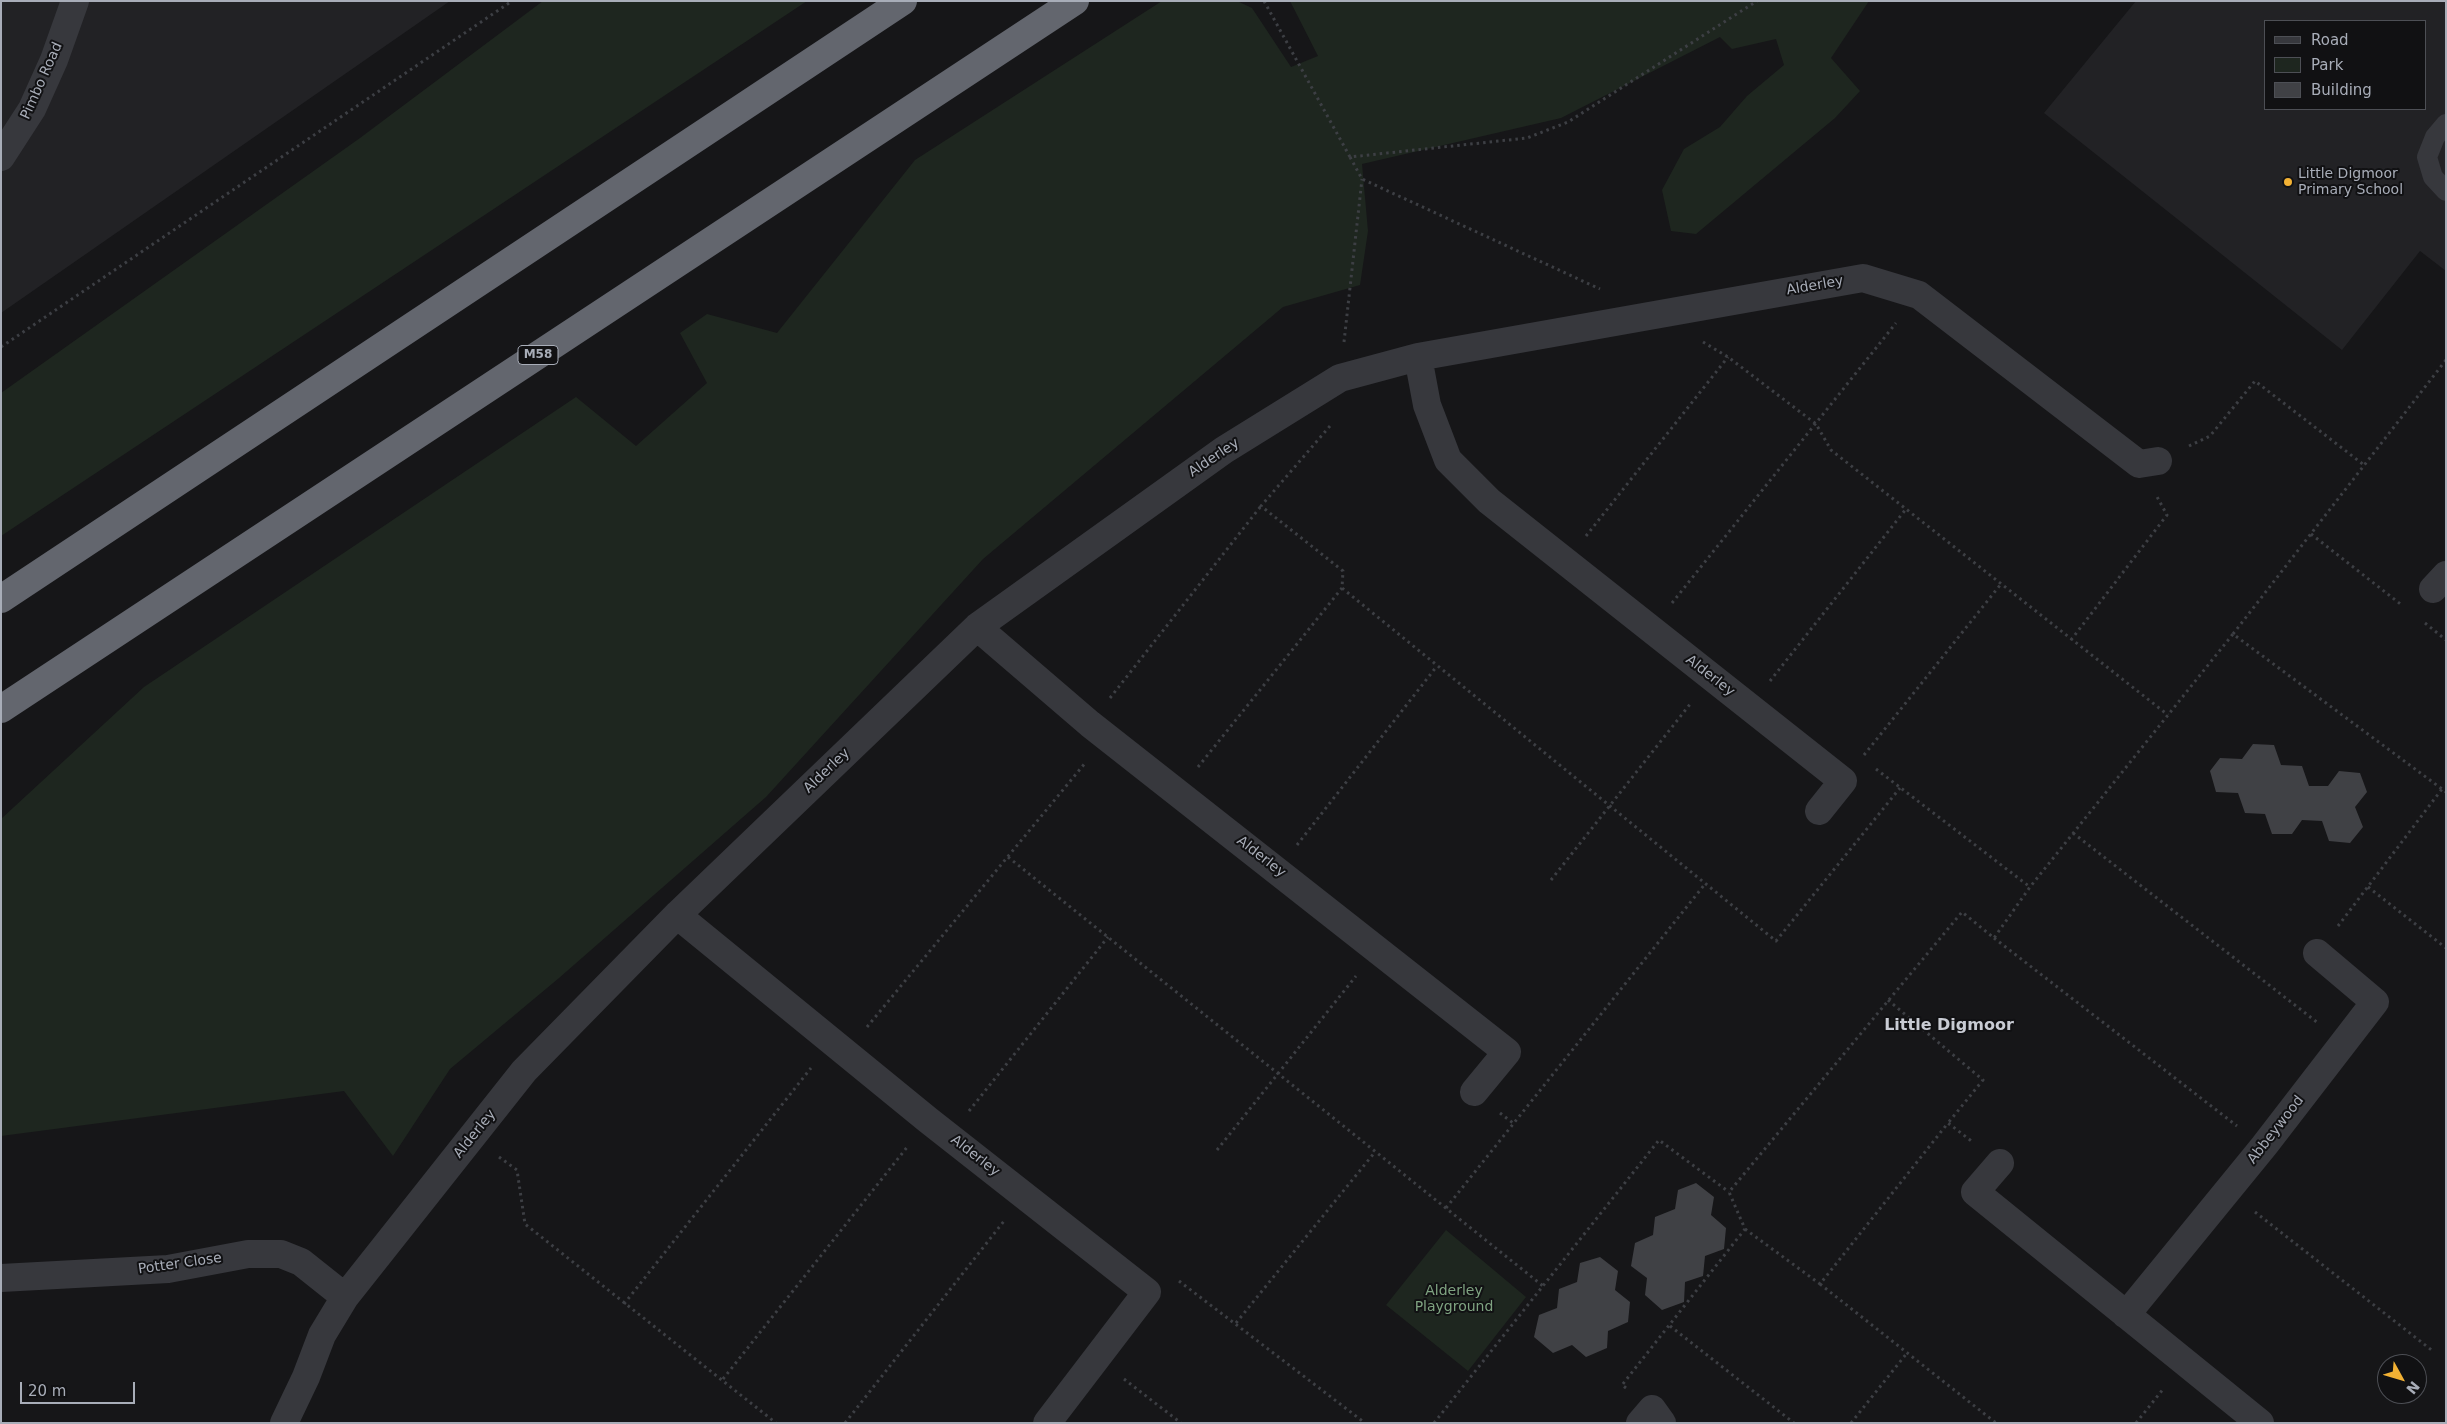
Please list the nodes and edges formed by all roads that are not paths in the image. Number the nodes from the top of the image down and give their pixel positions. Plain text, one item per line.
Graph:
1 (75, 1) edge
2 (903, 1) edge
3 (1075, 1) edge
4 (2446, 124) edge
5 (1, 157) edge
6 (2446, 190) edge
7 (1418, 357) junction
8 (2148, 462) road end
9 (1, 599) edge
10 (977, 627) junction
11 (1, 709) edge
12 (1819, 811) dead end
13 (676, 915) junction
14 (2317, 953) road end
15 (1474, 1092) dead end
16 (2000, 1163) road end
17 (1, 1278) edge
18 (345, 1296) junction
19 (2126, 1315) junction
20 (306, 1377) junction
21 (284, 1423) edge
22 (296, 1423) edge
23 (1047, 1423) edge
24 (2260, 1423) edge

1 - 5 street, Pimbo Road
2 - 9 highway
3 - 11 highway, M58
4 - 6 lane
7 - 8 street, Alderley
7 - 10 street, Alderley
7 - 12 street, Alderley
10 - 13 street, Alderley
10 - 15 street, Alderley
13 - 18 street, Alderley
13 - 23 street, Alderley
14 - 19 street, Abbeywood
16 - 19 street
17 - 18 street, Potter Close
18 - 20 street, Alderley
19 - 24 street
20 - 21 street, Alderley
20 - 22 street, Alderley

